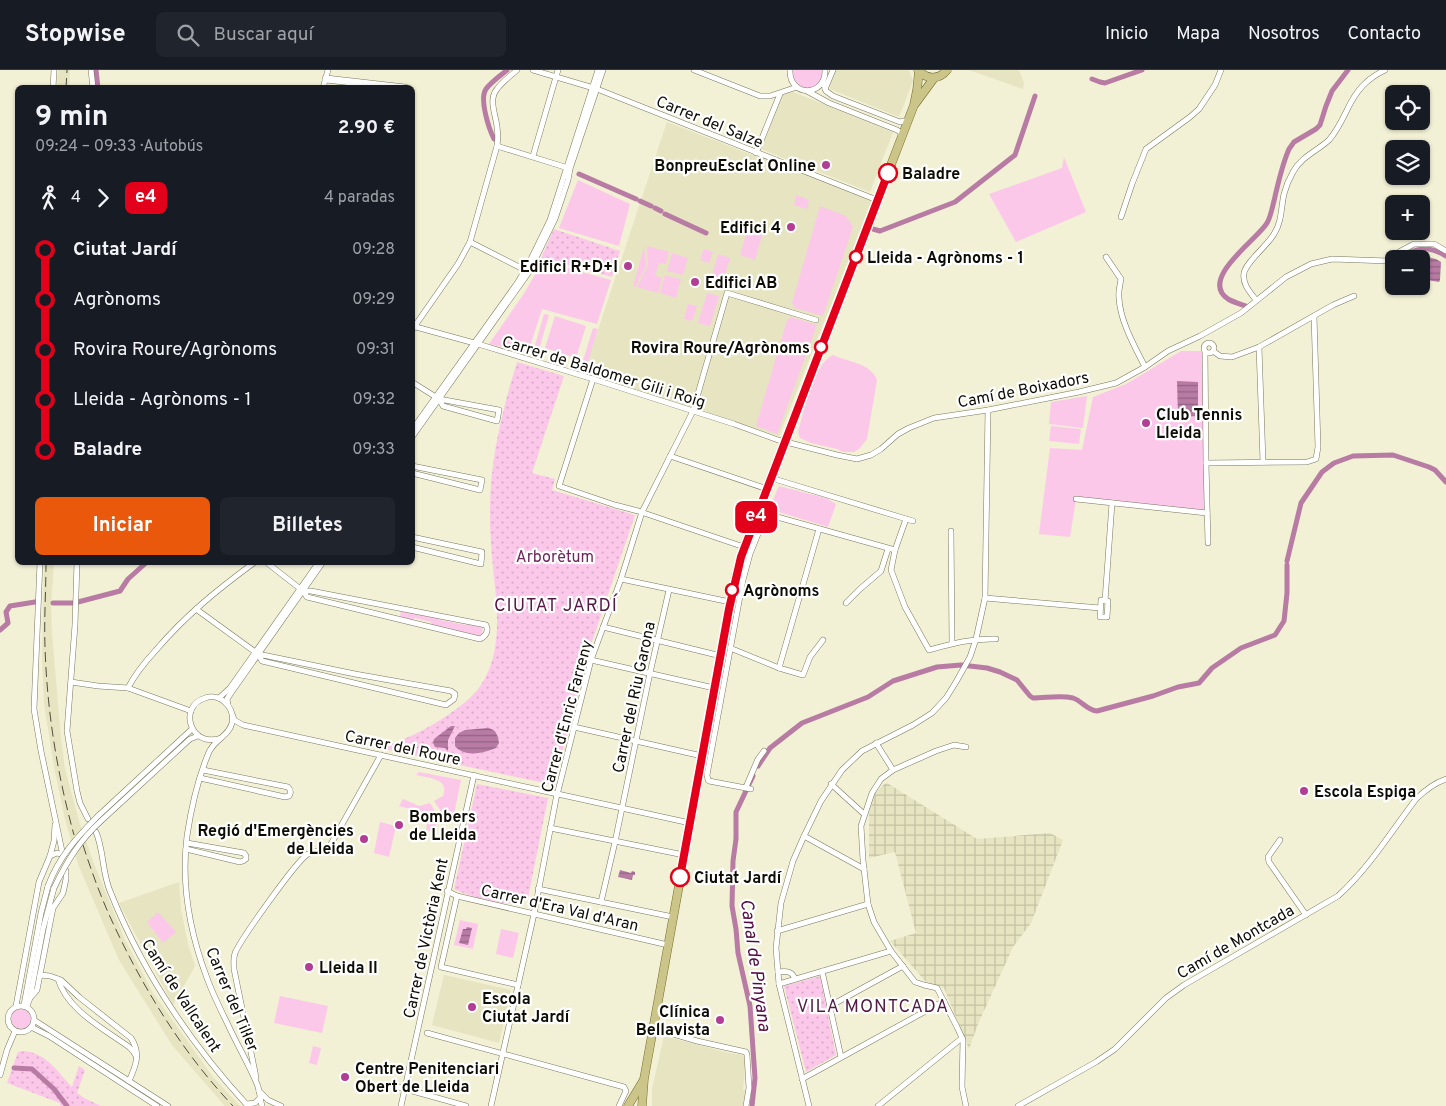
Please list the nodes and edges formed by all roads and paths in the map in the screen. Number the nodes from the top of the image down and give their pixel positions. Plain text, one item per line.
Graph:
1 (54, 70) edge
2 (91, 70) edge
3 (328, 70) edge
4 (517, 70) edge
5 (533, 70) edge
6 (558, 70) edge
7 (598, 70) edge
8 (603, 70) edge
9 (694, 70) edge
10 (790, 70) edge
11 (825, 70) edge
12 (833, 70) edge
13 (947, 70) edge
14 (1220, 70) edge
15 (1385, 70) edge
16 (918, 71) edge
17 (555, 78) junction
18 (934, 78) junction
19 (326, 79) junction
20 (823, 82) junction
21 (53, 85) edge
22 (93, 85) edge
23 (325, 85) edge
24 (379, 85) edge
25 (797, 87) junction
26 (594, 88) junction
27 (825, 89) junction
28 (807, 91) junction
29 (780, 94) junction
30 (914, 105) junction
31 (863, 108) junction
32 (858, 114) junction
33 (908, 120) junction
34 (902, 136) junction
35 (497, 146) junction
36 (756, 153) junction
37 (532, 156) junction
38 (568, 168) junction
39 (877, 200) junction
40 (1121, 217) dead end
41 (470, 242) junction
42 (1446, 251) edge
43 (1106, 257) dead end
44 (527, 271) junction
45 (1354, 296) dead end
46 (1256, 300) junction
47 (1314, 316) junction
48 (816, 320) dead end
49 (415, 328) edge
50 (415, 329) edge
51 (1200, 336) junction
52 (476, 344) junction
53 (1206, 344) junction
54 (1259, 347) junction
55 (1213, 351) junction
56 (1205, 352) junction
57 (1145, 367) junction
58 (594, 379) junction
59 (415, 384) edge
60 (437, 398) junction
61 (988, 410) junction
62 (693, 411) junction
63 (415, 426) edge
64 (415, 432) edge
65 (785, 442) junction
66 (670, 456) junction
67 (1262, 462) junction
68 (1206, 463) junction
69 (415, 467) edge
70 (415, 474) edge
71 (771, 478) junction
72 (767, 488) junction
73 (1076, 499) dead end
74 (1112, 503) junction
75 (642, 512) junction
76 (762, 512) junction
77 (1207, 513) junction
78 (906, 519) junction
79 (914, 521) dead end
80 (819, 529) junction
81 (951, 531) dead end
82 (415, 538) edge
83 (422, 539) junction
84 (1208, 543) dead end
85 (415, 548) edge
86 (420, 549) junction
87 (748, 549) junction
88 (888, 549) junction
89 (895, 550) junction
90 (40, 565) edge
91 (77, 565) edge
92 (251, 565) edge
93 (270, 565) edge
94 (317, 565) edge
95 (321, 565) edge
96 (621, 578) junction
97 (301, 590) junction
98 (669, 590) junction
99 (985, 598) junction
100 (1105, 601) junction
101 (730, 602) junction
102 (846, 603) dead end
103 (395, 607) junction
104 (1100, 608) junction
105 (196, 609) junction
106 (393, 617) junction
107 (603, 627) junction
108 (734, 627) junction
109 (976, 639) junction
110 (996, 639) dead end
111 (823, 640) dead end
112 (658, 641) junction
113 (723, 641) junction
114 (952, 644) junction
115 (730, 648) junction
116 (257, 653) junction
117 (720, 656) junction
118 (591, 660) junction
119 (779, 668) junction
120 (355, 674) junction
121 (650, 674) junction
122 (71, 682) junction
123 (353, 682) junction
124 (128, 688) junction
125 (714, 688) junction
126 (219, 698) junction
127 (228, 705) junction
128 (191, 711) junction
129 (233, 715) junction
130 (243, 726) junction
131 (574, 727) junction
132 (231, 728) junction
133 (192, 730) junction
134 (198, 736) junction
135 (221, 738) junction
136 (205, 739) junction
137 (636, 741) junction
138 (876, 743) junction
139 (966, 747) dead end
140 (764, 751) dead end
141 (209, 752) junction
142 (381, 755) junction
143 (706, 758) junction
144 (203, 770) junction
145 (893, 770) junction
146 (474, 775) junction
147 (200, 778) junction
148 (1446, 779) edge
149 (831, 784) junction
150 (558, 794) junction
151 (622, 809) junction
152 (864, 814) junction
153 (54, 815) junction
154 (100, 818) junction
155 (88, 819) dead end
156 (690, 824) junction
157 (550, 828) junction
158 (96, 832) dead end
159 (804, 836) junction
160 (1280, 840) dead end
161 (615, 842) junction
162 (187, 843) junction
163 (186, 849) junction
164 (684, 855) junction
165 (50, 856) junction
166 (864, 869) junction
167 (66, 870) dead end
168 (51, 887) junction
169 (538, 889) junction
170 (448, 891) junction
171 (457, 896) junction
172 (601, 902) junction
173 (868, 904) junction
174 (534, 914) junction
175 (1306, 915) junction
176 (673, 917) junction
177 (777, 931) junction
178 (668, 945) junction
179 (891, 951) junction
180 (903, 966) junction
181 (822, 971) junction
182 (778, 972) junction
183 (40, 975) junction
184 (58, 979) junction
185 (795, 979) junction
186 (779, 984) junction
187 (518, 985) junction
188 (30, 998) junction
189 (944, 1002) junction
190 (16, 1006) junction
191 (25, 1006) junction
192 (830, 1006) junction
193 (34, 1020) junction
194 (31, 1027) junction
195 (653, 1028) junction
196 (15, 1030) junction
197 (427, 1033) dead end
198 (962, 1038) junction
199 (503, 1053) junction
200 (841, 1057) junction
201 (137, 1060) junction
202 (0, 1075) edge
203 (644, 1079) junction
204 (802, 1079) junction
205 (129, 1081) junction
206 (258, 1087) junction
207 (398, 1087) dead end
208 (406, 1089) junction
209 (261, 1102) edge
210 (247, 1105) edge
211 (964, 1105) edge
212 (157, 1106) edge
213 (168, 1106) edge
214 (266, 1106) edge
215 (281, 1106) edge
216 (402, 1106) edge
217 (466, 1106) edge
218 (491, 1106) edge
219 (619, 1106) edge
220 (628, 1106) edge
221 (642, 1106) edge
222 (746, 1106) edge
223 (810, 1106) edge
224 (878, 1106) edge
225 (1018, 1106) edge

1 - 21 street
2 - 22 street
3 - 19 street
4 - 35 street
5 - 17 street, Carrer del Salze
6 - 17 street
7 - 26 street
8 - 26 street
9 - 29 street
10 - 25 street
11 - 20 street
12 - 27 street
13 - 18 main road
14 - 40 street
15 - 46 street
16 - 18 main road
16 - 30 main road
17 - 26 street, Carrer del Salze
17 - 37 street
18 - 30 main road
19 - 23 street
19 - 24 street
20 - 27 street
20 - 28 street
25 - 28 street
25 - 29 street
26 - 36 street, Carrer del Salze
26 - 38 street
27 - 31 street
28 - 32 street
29 - 36 street
30 - 33 main road
31 - 32 street
31 - 33 street
32 - 34 street
33 - 34 main road
34 - 39 main road
35 - 37 street
35 - 41 street
36 - 39 street, Carrer del Salze
37 - 38 street
38 - 44 street
39 - 65 main road
41 - 44 street
41 - 49 street
42 - 46 street, Camí de Boixadors
43 - 57 street
44 - 52 street
45 - 47 street
46 - 51 street, Camí de Boixadors
47 - 54 street
47 - 67 street
48 - 62 street, Carrer d'Enric Farreny
50 - 52 street, Carrer de Baldomer Gili i Roig
51 - 53 street
51 - 57 street, Camí de Boixadors
52 - 58 street, Carrer de Baldomer Gili i Roig
52 - 60 street
53 - 55 street
53 - 56 street
54 - 55 street
54 - 67 street
55 - 56 street
56 - 68 street
57 - 61 street, Camí de Boixadors
58 - 62 street, Carrer de Baldomer Gili i Roig
58 - 75 street
59 - 60 street
60 - 60 street
60 - 63 street
60 - 64 street
61 - 65 street, Camí de Boixadors
61 - 99 street
62 - 65 street, Carrer de Baldomer Gili i Roig
62 - 66 street, Carrer d'Enric Farreny
65 - 71 main road
66 - 72 street
66 - 75 street, Carrer d'Enric Farreny
67 - 68 street
68 - 77 street
69 - 70 street
71 - 72 main road
71 - 78 street
72 - 76 main road
73 - 74 street
74 - 77 street
74 - 100 street
75 - 87 street
75 - 96 street, Carrer d'Enric Farreny
76 - 80 street
76 - 87 main road
77 - 84 street
78 - 79 street
78 - 89 street
80 - 88 street
80 - 119 street
81 - 114 street
82 - 83 street
83 - 86 street
83 - 86 street
85 - 86 street
87 - 101 main road
87 - 108 street
88 - 89 street
88 - 102 street
89 - 114 street
90 - 153 street
91 - 122 street
92 - 105 street
93 - 97 street
94 - 97 street
95 - 97 street
96 - 98 street
96 - 107 street, Carrer d'Enric Farreny
97 - 103 street
97 - 106 street
97 - 116 street
98 - 101 street
98 - 112 street, Carrer del Riu Garona
99 - 104 street
99 - 109 street
100 - 104 street
100 - 104 street
101 - 113 main road
103 - 106 street
103 - 106 street
105 - 116 street
105 - 124 street
107 - 112 street
107 - 118 street, Carrer d'Enric Farreny
108 - 113 street
108 - 115 street
109 - 110 street
109 - 114 street
109 - 138 street
111 - 119 street
112 - 117 street
112 - 121 street, Carrer del Riu Garona
113 - 117 main road
115 - 119 street
115 - 143 street
116 - 120 street
116 - 123 street
116 - 126 street
116 - 127 street
117 - 125 main road
118 - 121 street
118 - 131 street, Carrer d'Enric Farreny
120 - 123 street
120 - 123 street
121 - 125 street
121 - 137 street, Carrer del Riu Garona
122 - 124 street
122 - 155 street
124 - 128 street
125 - 143 main road
126 - 127 street
126 - 128 street
127 - 129 street
128 - 133 street
129 - 130 street
129 - 132 street
130 - 132 street, Carrer del Roure
130 - 142 street, Carrer del Roure
131 - 137 street
131 - 150 street, Carrer d'Enric Farreny
132 - 135 street
133 - 134 street
133 - 154 street
134 - 136 street
134 - 154 street
135 - 136 street
135 - 141 street, Carrer del Til·ler
136 - 141 street
137 - 143 street
137 - 151 street, Carrer del Riu Garona
138 - 145 street
138 - 149 street
139 - 145 street
140 - 143 street
141 - 144 street, Carrer del Til·ler
142 - 146 street, Carrer del Roure
142 - 206 street
143 - 156 main road
144 - 147 street, Carrer del Til·ler
144 - 147 street
145 - 152 street
146 - 150 street, Carrer del Roure
146 - 170 street, Carrer de Victòria Kent
147 - 162 street, Carrer del Til·ler
148 - 175 street, Camí de Montcada
149 - 152 street
149 - 159 street
150 - 151 street, Carrer del Roure
150 - 157 street, Carrer d'Enric Farreny
151 - 156 street, Carrer del Roure
151 - 161 street, Carrer del Riu Garona
152 - 166 street
153 - 165 street
153 - 165 street
154 - 168 street, bridge
156 - 164 main road
157 - 161 street
157 - 169 street, Carrer d'Enric Farreny
158 - 210 street, Camí de Vallcalent
159 - 166 street
159 - 177 street
160 - 175 street
161 - 164 street
161 - 172 street, Carrer del Riu Garona
162 - 163 street, Carrer del Til·ler
162 - 163 street
163 - 206 street, Carrer del Til·ler
164 - 176 main road
165 - 190 street
166 - 173 street
167 - 183 street
168 - 188 street
168 - 191 street
169 - 172 street
169 - 174 street, Carrer d'Enric Farreny
170 - 171 street, Carrer d'Era Val d'Aran
170 - 208 street, Carrer de Victòria Kent
171 - 174 street, Carrer d'Era Val d'Aran
171 - 187 street, Carrer de Victòria Kent
172 - 176 street
173 - 177 street
173 - 179 street
174 - 178 street, Carrer d'Era Val d'Aran
174 - 187 street, Carrer d'Enric Farreny
175 - 225 street, Camí de Montcada
176 - 178 main road
177 - 182 street
178 - 195 main road
179 - 180 street
179 - 181 street
180 - 189 street
180 - 192 street
181 - 185 street
181 - 192 street
182 - 185 street
182 - 186 street
183 - 184 street
183 - 188 street
184 - 201 street
184 - 201 street
185 - 186 street
186 - 204 street
187 - 199 street, Carrer d'Enric Farreny
188 - 191 street
189 - 198 street
189 - 200 street
190 - 191 street
190 - 196 street
191 - 193 street
192 - 200 street
193 - 194 street
193 - 205 street
194 - 196 street
194 - 212 street
195 - 203 main road
195 - 222 street
196 - 202 street
197 - 199 street
198 - 211 street
198 - 224 street
199 - 218 street, Carrer d'Enric Farreny
199 - 219 street
200 - 204 street
201 - 205 street
203 - 220 main road
203 - 221 main road
204 - 223 street
205 - 213 street
206 - 209 street, Carrer del Til·ler
206 - 215 street
207 - 208 street
208 - 216 street, Carrer de Victòria Kent
208 - 217 street
209 - 210 street, Camí de Vallcalent
209 - 215 street
214 - 215 street

